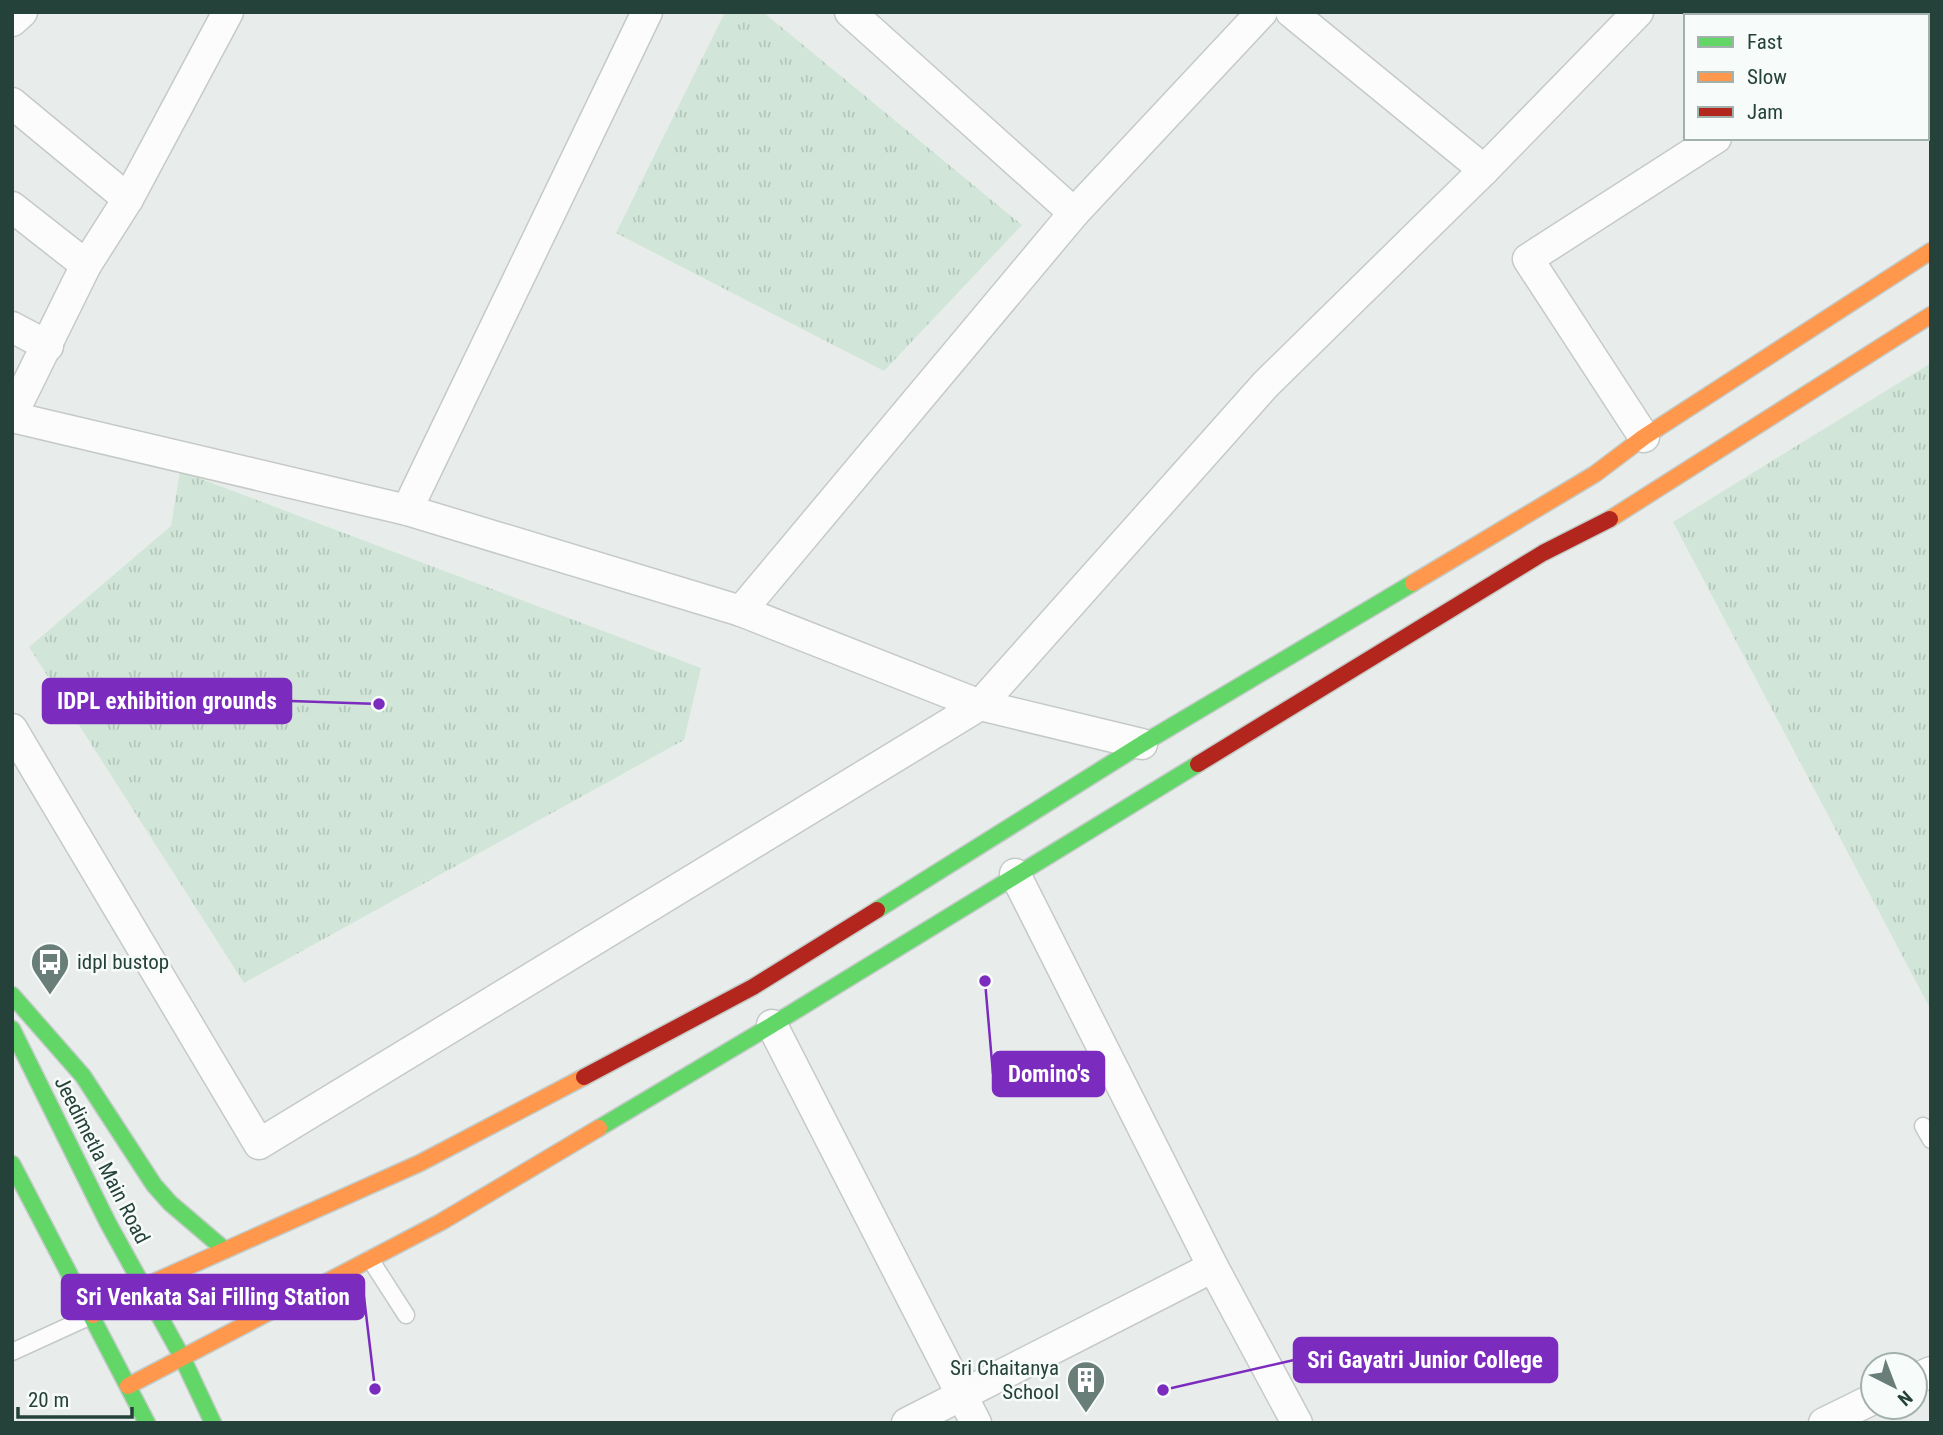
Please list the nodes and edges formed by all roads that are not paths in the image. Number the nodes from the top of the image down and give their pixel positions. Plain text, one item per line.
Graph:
1 (22, 12) edge
2 (228, 12) edge
3 (646, 12) edge
4 (850, 12) edge
5 (1262, 12) edge
6 (1291, 12) edge
7 (1639, 12) edge
8 (12, 21) edge
9 (12, 103) edge
10 (1713, 140) edge
11 (1484, 170) junction
12 (128, 199) junction
13 (12, 207) edge
14 (1074, 213) junction
15 (1931, 251) edge
16 (86, 265) junction
17 (1931, 315) edge
18 (12, 327) edge
19 (48, 346) junction
20 (12, 416) edge
21 (1644, 437) junction
22 (407, 510) junction
23 (741, 611) junction
24 (980, 705) junction
25 (12, 729) edge
26 (1142, 744) junction
27 (1015, 874) junction
28 (12, 995) edge
29 (772, 1025) junction
30 (12, 1029) edge
31 (12, 1164) edge
32 (225, 1250) junction
33 (370, 1259) junction
34 (1213, 1267) junction
35 (145, 1286) junction
36 (93, 1315) junction
37 (405, 1315) dead end
38 (12, 1352) edge
39 (182, 1357) junction
40 (128, 1386) junction
41 (961, 1393) junction
42 (1859, 1406) edge
43 (147, 1423) edge
44 (213, 1423) edge
45 (907, 1423) edge
46 (976, 1423) edge
47 (1297, 1423) edge
48 (1824, 1423) edge

1 - 8 street
2 - 12 street
3 - 22 street
4 - 14 street
5 - 14 street
6 - 11 street
7 - 11 street
9 - 12 street
10 - 21 street
11 - 24 street
12 - 16 street
13 - 16 street
14 - 23 street
15 - 21 street
16 - 19 street
17 - 27 street
18 - 19 street
19 - 20 street
20 - 22 street
21 - 26 street
22 - 23 street
23 - 24 street
24 - 25 street
24 - 26 street
26 - 32 street
27 - 29 street
27 - 34 street
28 - 32 street
29 - 33 street
29 - 41 street
30 - 35 street, Jeedimetla Main Road
31 - 36 street
32 - 35 street
33 - 37 lane
33 - 39 street
34 - 41 street
34 - 47 street
35 - 36 street
35 - 39 street, Jeedimetla Main Road
36 - 38 lane
36 - 40 street
39 - 40 street
39 - 44 street, Jeedimetla Main Road
40 - 43 street
41 - 45 street
41 - 46 street
42 - 48 street

